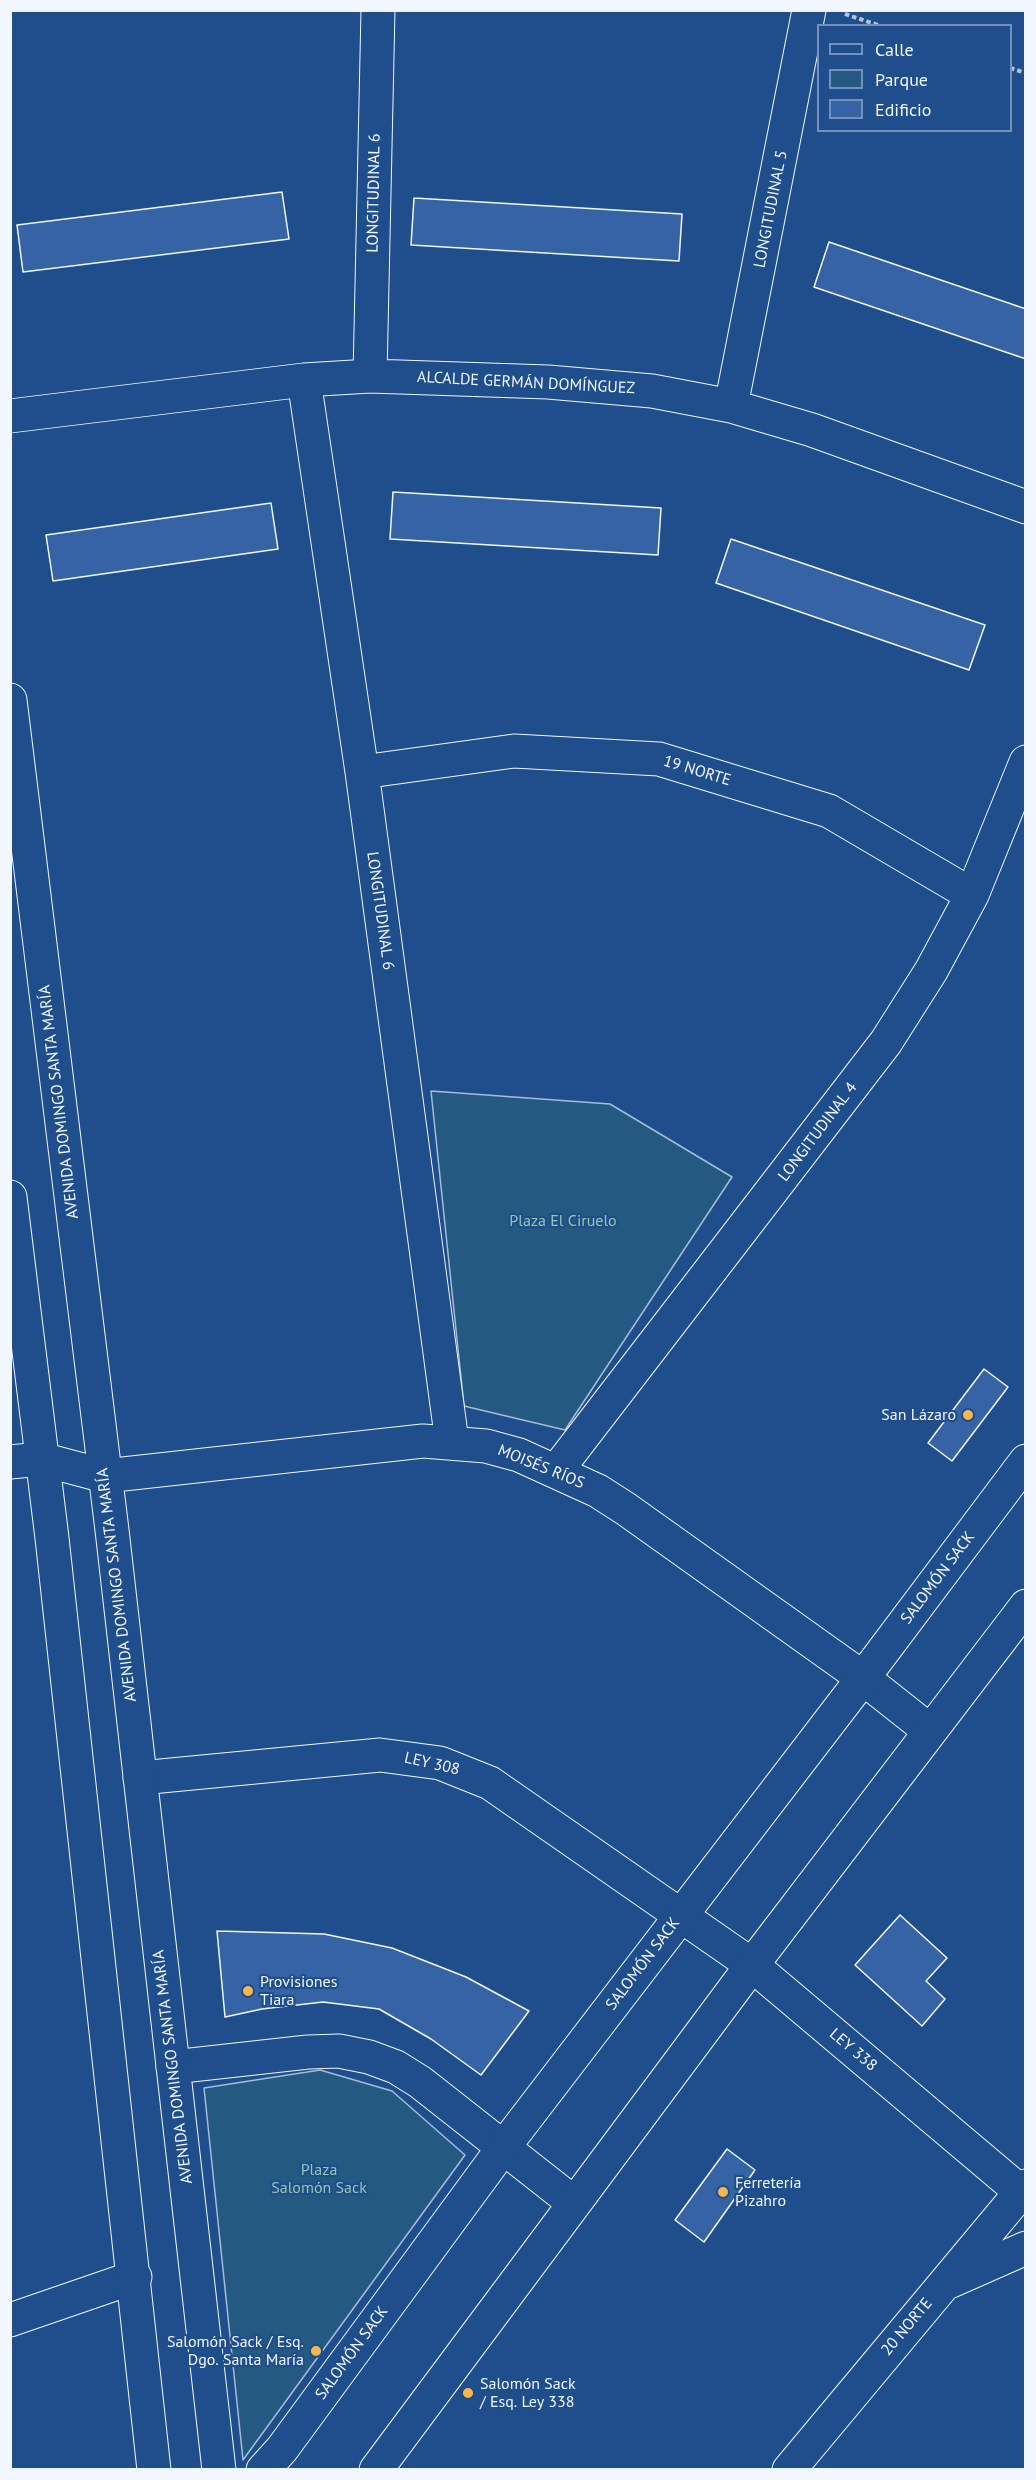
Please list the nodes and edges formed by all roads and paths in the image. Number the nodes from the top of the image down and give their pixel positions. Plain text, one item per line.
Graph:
1 (378, 10) edge
2 (809, 10) edge
3 (836, 10) edge
4 (875, 24) edge
5 (370, 376) junction
6 (304, 381) junction
7 (731, 406) junction
8 (10, 416) edge
9 (1026, 507) edge
10 (10, 700) edge
11 (1026, 762) edge
12 (362, 772) junction
13 (972, 895) junction
14 (10, 1197) edge
15 (452, 1442) junction
16 (26, 1460) edge
17 (1026, 1461) edge
18 (557, 1470) junction
19 (105, 1476) junction
20 (1026, 1606) edge
21 (863, 1678) junction
22 (930, 1731) junction
23 (140, 1778) junction
24 (680, 1917) junction
25 (752, 1965) junction
26 (173, 2067) junction
27 (503, 2148) junction
28 (1023, 2189) edge
29 (574, 2204) junction
30 (1026, 2248) edge
31 (135, 2277) junction
32 (942, 2285) junction
33 (10, 2320) edge
34 (154, 2469) edge
35 (219, 2469) edge
36 (263, 2469) edge
37 (376, 2469) edge
38 (789, 2469) edge

1 - 5 street, LONGITUDINAL 6
2 - 7 street, LONGITUDINAL 5
3 - 4 path
5 - 6 street, ALCALDE GERMÁN DOMÍNGUEZ
5 - 7 street, ALCALDE GERMÁN DOMÍNGUEZ
6 - 8 street, ALCALDE GERMÁN DOMÍNGUEZ
6 - 12 street, LONGITUDINAL 6
7 - 9 street, ALCALDE GERMÁN DOMÍNGUEZ
10 - 19 street, AVENIDA DOMINGO SANTA MARÍA
11 - 13 street, LONGITUDINAL 4
12 - 13 street, 19 NORTE
12 - 15 street, LONGITUDINAL 6
13 - 18 street, LONGITUDINAL 4
14 - 16 street
15 - 18 street, MOISÉS RÍOS
15 - 19 street, MOISÉS RÍOS
16 - 19 street, MOISÉS RÍOS
16 - 31 street
17 - 21 street, SALOMÓN SACK
18 - 21 street, MOISÉS RÍOS
19 - 23 street, AVENIDA DOMINGO SANTA MARÍA
20 - 22 street
21 - 22 street, MOISÉS RÍOS
21 - 24 street, SALOMÓN SACK
22 - 25 street
23 - 24 street, LEY 308
23 - 26 street, AVENIDA DOMINGO SANTA MARÍA
24 - 25 street, LEY 338
24 - 27 street, SALOMÓN SACK
25 - 28 street, LEY 338
25 - 29 street
26 - 27 street
26 - 35 street, AVENIDA DOMINGO SANTA MARÍA
27 - 29 street
27 - 36 street, SALOMÓN SACK
28 - 32 street, 20 NORTE
29 - 37 street
30 - 32 street
31 - 33 street
31 - 34 street
32 - 38 street, 20 NORTE

